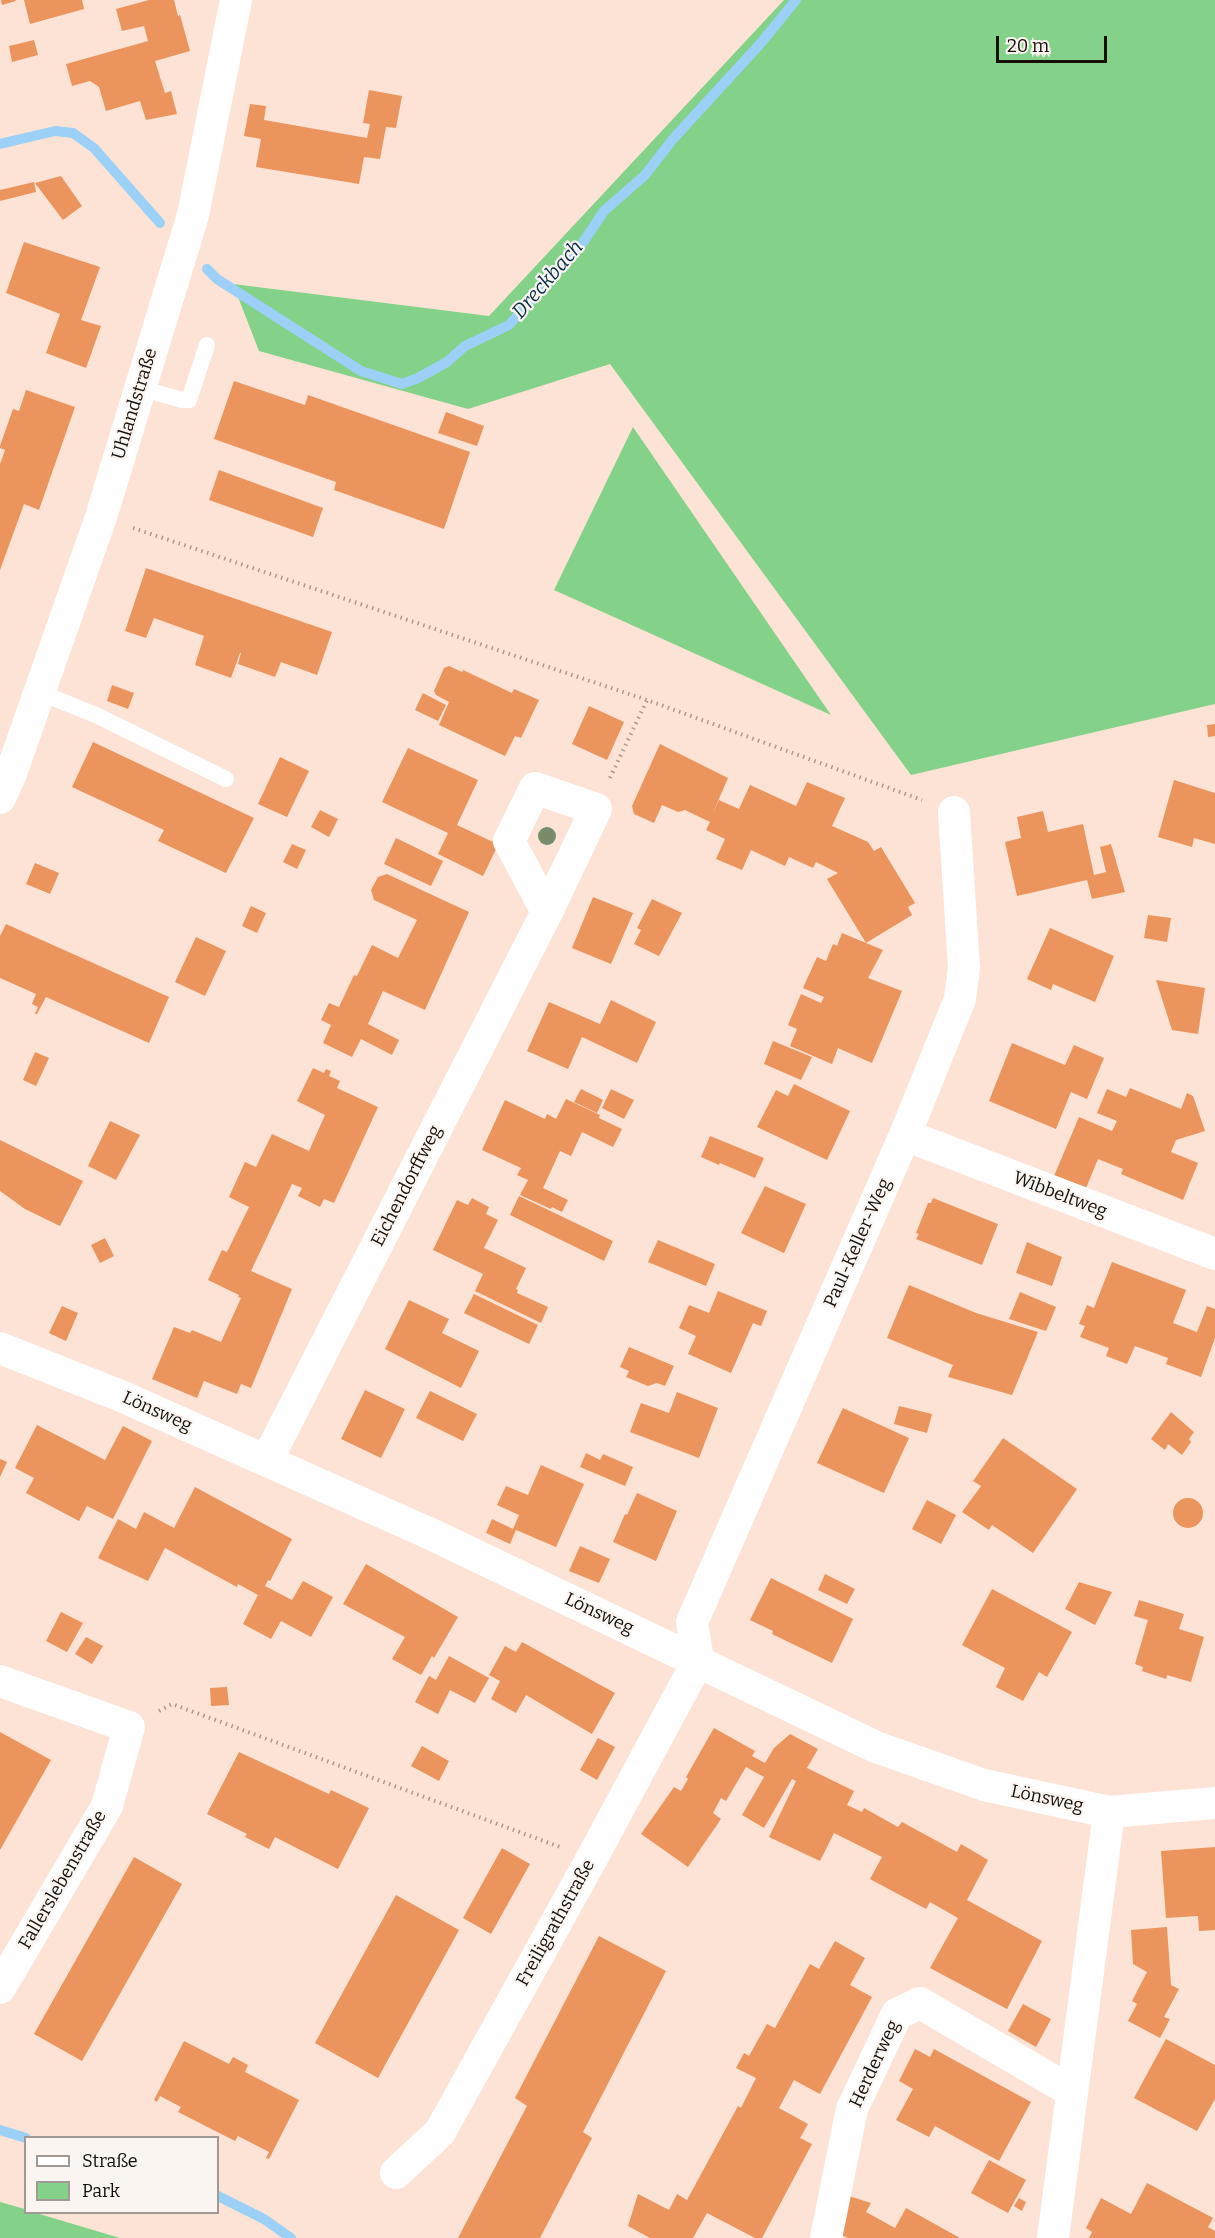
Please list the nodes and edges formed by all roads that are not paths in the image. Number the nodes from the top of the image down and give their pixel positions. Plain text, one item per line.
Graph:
1 (236, 0) edge
2 (207, 345) dead end
3 (140, 387) junction
4 (39, 692) junction
5 (226, 779) dead end
6 (0, 798) edge
7 (954, 812) road end
8 (547, 912) junction
9 (905, 1135) junction
10 (1215, 1254) edge
11 (0, 1348) edge
12 (267, 1460) junction
13 (698, 1661) junction
14 (0, 1681) edge
15 (1215, 1803) edge
16 (1109, 1812) junction
17 (0, 1988) edge
18 (1071, 2091) junction
19 (396, 2173) dead end
20 (826, 2238) edge
21 (1053, 2238) edge

1 - 3 street, Uhlandstraße
2 - 3 lane
3 - 4 street, Uhlandstraße
4 - 5 lane
4 - 6 street, Uhlandstraße
7 - 9 street, Paul-Keller-Weg
8 - 8 street, Eichendorffweg
8 - 12 street, Eichendorffweg
9 - 10 street, Wibbeltweg
9 - 13 street, Paul-Keller-Weg
11 - 12 street, Lönsweg
12 - 13 street, Lönsweg
13 - 16 street, Lönsweg
13 - 19 street, Freiligrathstraße
14 - 17 street, Fallerslebenstraße
15 - 16 street, Lönsweg
16 - 18 street
18 - 20 street, Herderweg
18 - 21 street

